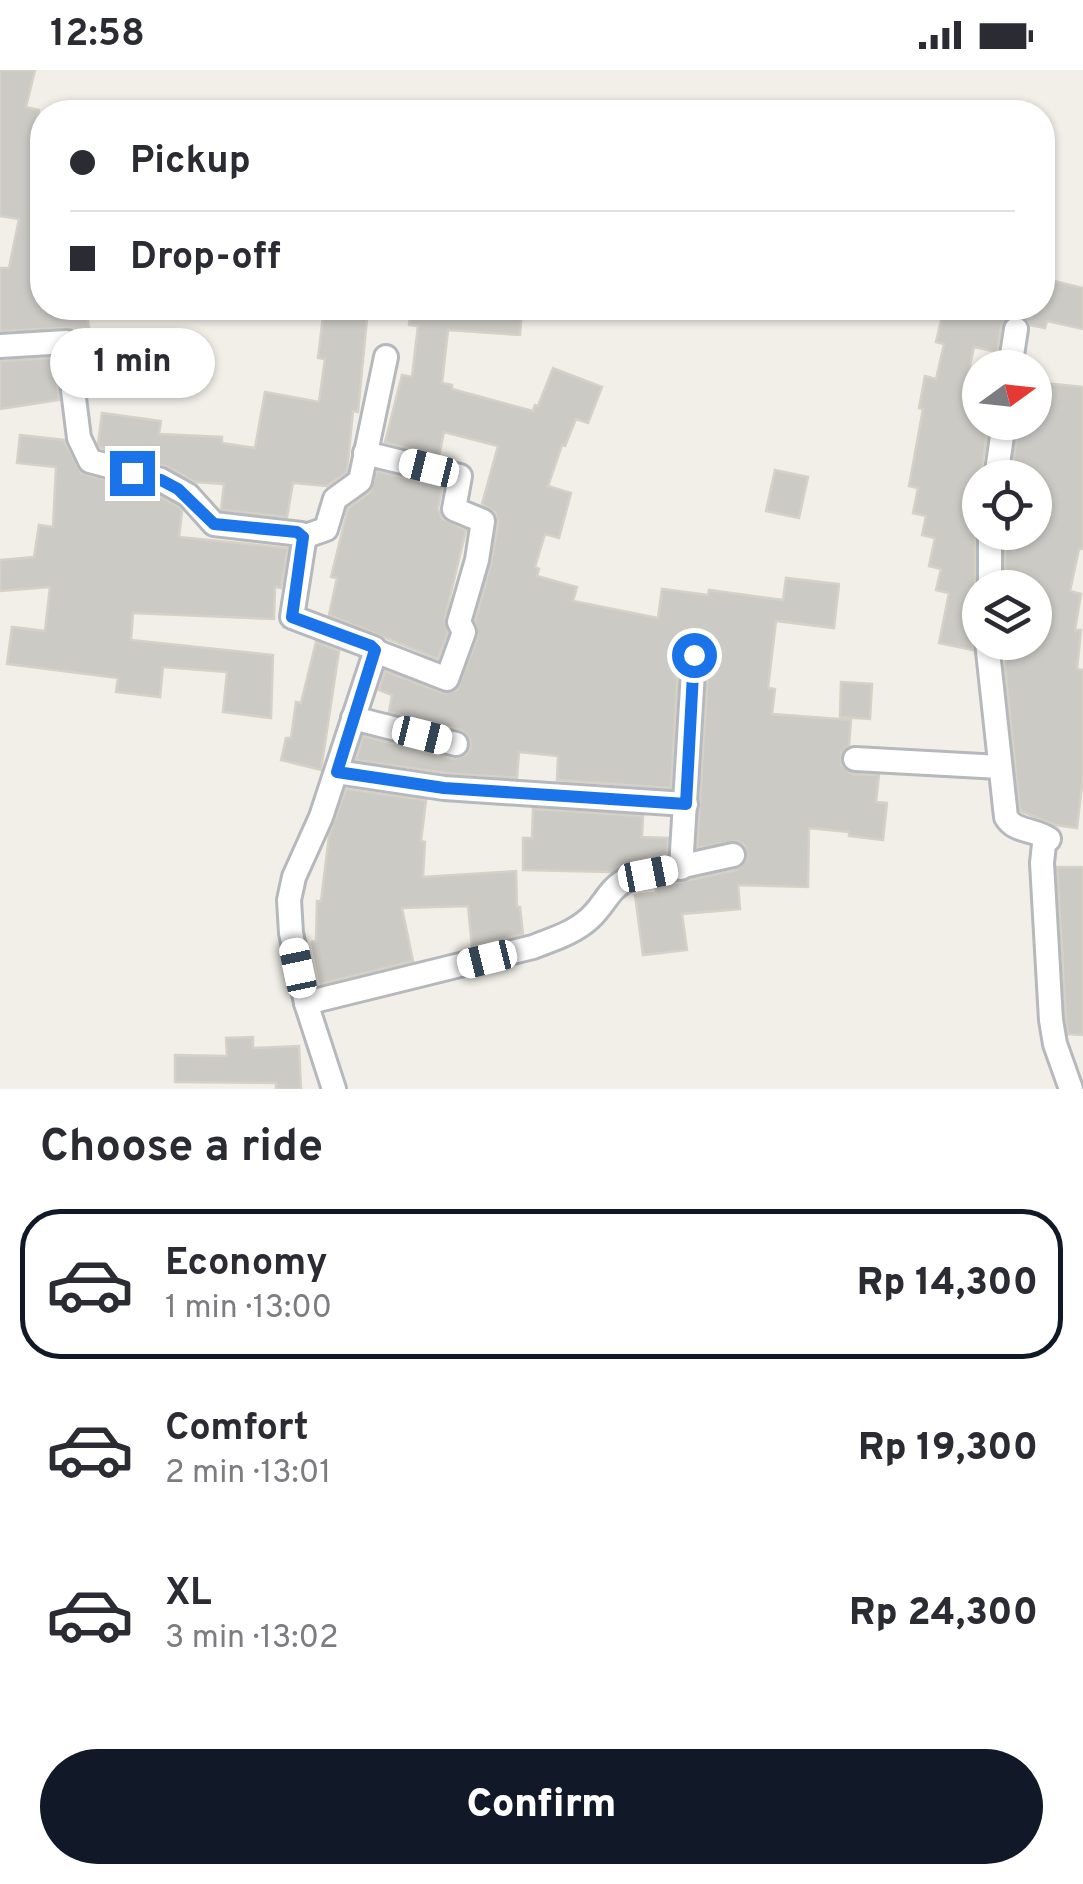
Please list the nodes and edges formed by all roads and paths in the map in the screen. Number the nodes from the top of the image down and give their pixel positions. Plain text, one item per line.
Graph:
1 (1016, 329) dead end
2 (0, 346) edge
3 (1013, 350) edge
4 (386, 358) dead end
5 (366, 453) junction
6 (303, 537) junction
7 (375, 650) junction
8 (694, 655) dead end
9 (989, 660) edge
10 (353, 718) junction
11 (456, 744) dead end
12 (855, 759) dead end
13 (1000, 767) junction
14 (337, 772) junction
15 (686, 804) junction
16 (733, 855) dead end
17 (681, 868) junction
18 (306, 1003) junction
19 (334, 1089) edge
20 (1071, 1089) edge

1 - 3 street
2 - 6 street
4 - 5 street
5 - 6 street
5 - 7 street
6 - 7 street
7 - 10 street
8 - 15 street
9 - 13 street
10 - 11 street
10 - 14 street
12 - 13 street
13 - 20 street
14 - 15 street
14 - 18 street
15 - 17 street
16 - 17 street
17 - 18 street
18 - 19 street

